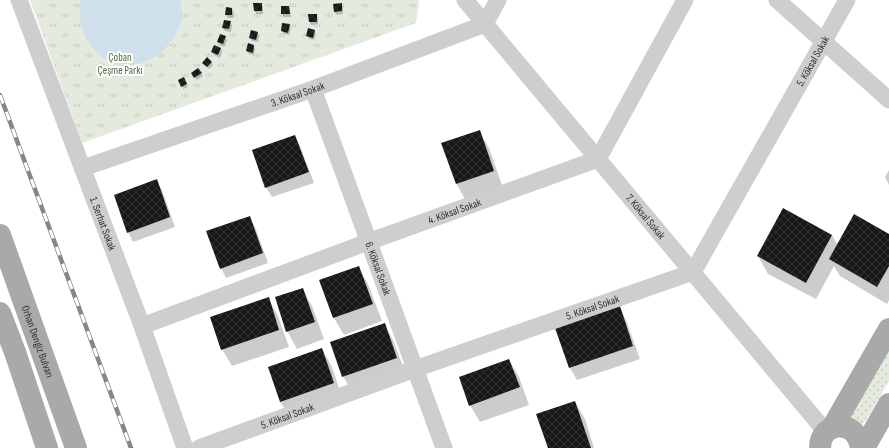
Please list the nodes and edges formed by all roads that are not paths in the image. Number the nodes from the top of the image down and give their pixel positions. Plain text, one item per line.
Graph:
1 (19, 0) edge
2 (465, 0) edge
3 (498, 0) edge
4 (685, 0) edge
5 (777, 0) edge
6 (847, 0) edge
7 (485, 24) junction
8 (823, 41) junction
9 (312, 89) junction
10 (889, 100) edge
11 (598, 159) junction
12 (83, 168) junction
13 (0, 235) edge
14 (368, 242) junction
15 (693, 272) junction
16 (0, 313) edge
17 (142, 326) junction
18 (889, 329) edge
19 (415, 369) junction
20 (889, 405) edge
21 (821, 440) edge
22 (47, 448) edge
23 (76, 448) edge
24 (185, 448) edge
25 (199, 448) edge
26 (444, 448) edge
27 (862, 448) edge

1 - 12 street, 1. Serhat Sokak
2 - 7 street, 7. Köksal Sokak
3 - 7 street
4 - 11 street
5 - 8 street
6 - 8 street, 5. Köksal Sokak
7 - 9 street, 3. Köksal Sokak
7 - 11 street, 7. Köksal Sokak
8 - 10 street
8 - 15 street, 5. Köksal Sokak
9 - 12 street, 3. Köksal Sokak
9 - 14 street, 6. Köksal Sokak
11 - 14 street, 4. Köksal Sokak
11 - 15 street, 7. Köksal Sokak
12 - 17 street, 1. Serhat Sokak
13 - 23 main road, Orhan Dengiz Bulvarı
14 - 17 street, 4. Köksal Sokak
14 - 19 street, 6. Köksal Sokak
15 - 19 street, 5. Köksal Sokak
15 - 21 street, 7. Köksal Sokak
16 - 22 main road
17 - 24 street, 1. Serhat Sokak
18 - 21 main road
19 - 25 street, 5. Köksal Sokak
19 - 26 street, 6. Köksal Sokak
20 - 27 main road
21 - 27 main road

